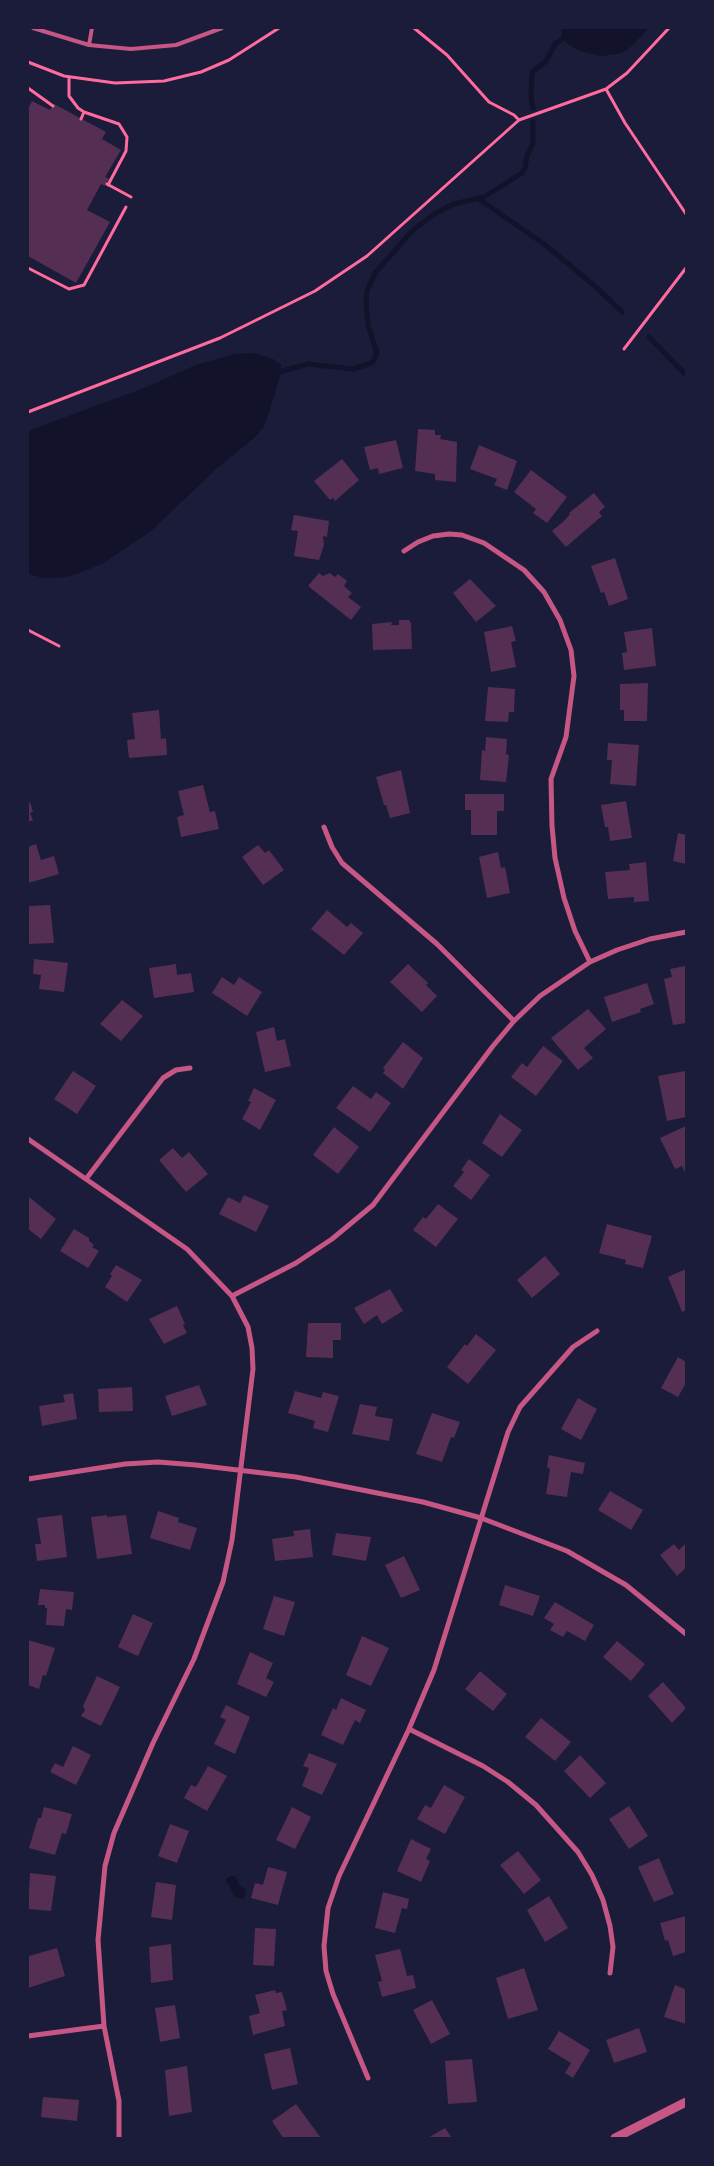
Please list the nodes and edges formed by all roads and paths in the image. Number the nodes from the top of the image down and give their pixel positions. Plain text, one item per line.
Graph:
1 (33, 28) edge
2 (92, 28) edge
3 (222, 28) edge
4 (279, 28) edge
5 (414, 28) edge
6 (669, 28) edge
7 (89, 45) junction
8 (28, 62) edge
9 (70, 77) junction
10 (28, 88) edge
11 (606, 89) junction
12 (53, 106) dead end
13 (84, 112) junction
14 (81, 119) dead end
15 (519, 120) junction
16 (131, 197) dead end
17 (126, 207) dead end
18 (686, 214) edge
19 (28, 268) edge
20 (686, 268) edge
21 (624, 349) dead end
22 (28, 412) edge
23 (404, 551) dead end
24 (28, 630) edge
25 (59, 646) dead end
26 (324, 827) dead end
27 (686, 932) edge
28 (590, 962) junction
29 (514, 1021) junction
30 (190, 1068) dead end
31 (28, 1139) edge
32 (86, 1179) junction
33 (232, 1296) junction
34 (596, 1331) dead end
35 (241, 1469) junction
36 (28, 1479) edge
37 (481, 1518) junction
38 (686, 1634) edge
39 (409, 1729) junction
40 (610, 1973) dead end
41 (104, 2026) junction
42 (28, 2036) edge
43 (368, 2078) dead end
44 (686, 2102) edge
45 (118, 2138) edge
46 (615, 2138) edge

1 - 7 lane
2 - 7 lane
3 - 7 lane
4 - 9 path
5 - 15 path
6 - 11 path
8 - 9 path
9 - 13 path
10 - 12 path
11 - 15 path
11 - 18 path
13 - 14 path
13 - 16 path
15 - 22 path
17 - 19 path
20 - 21 path
23 - 28 street
24 - 25 path
26 - 29 street
27 - 28 street
28 - 29 street
29 - 33 street
30 - 32 street
31 - 32 street
32 - 33 street
33 - 35 street
34 - 37 street
35 - 36 street
35 - 37 street
35 - 41 street
37 - 38 street
37 - 39 street
39 - 40 street
39 - 43 street
41 - 42 street
41 - 45 street
44 - 46 street

